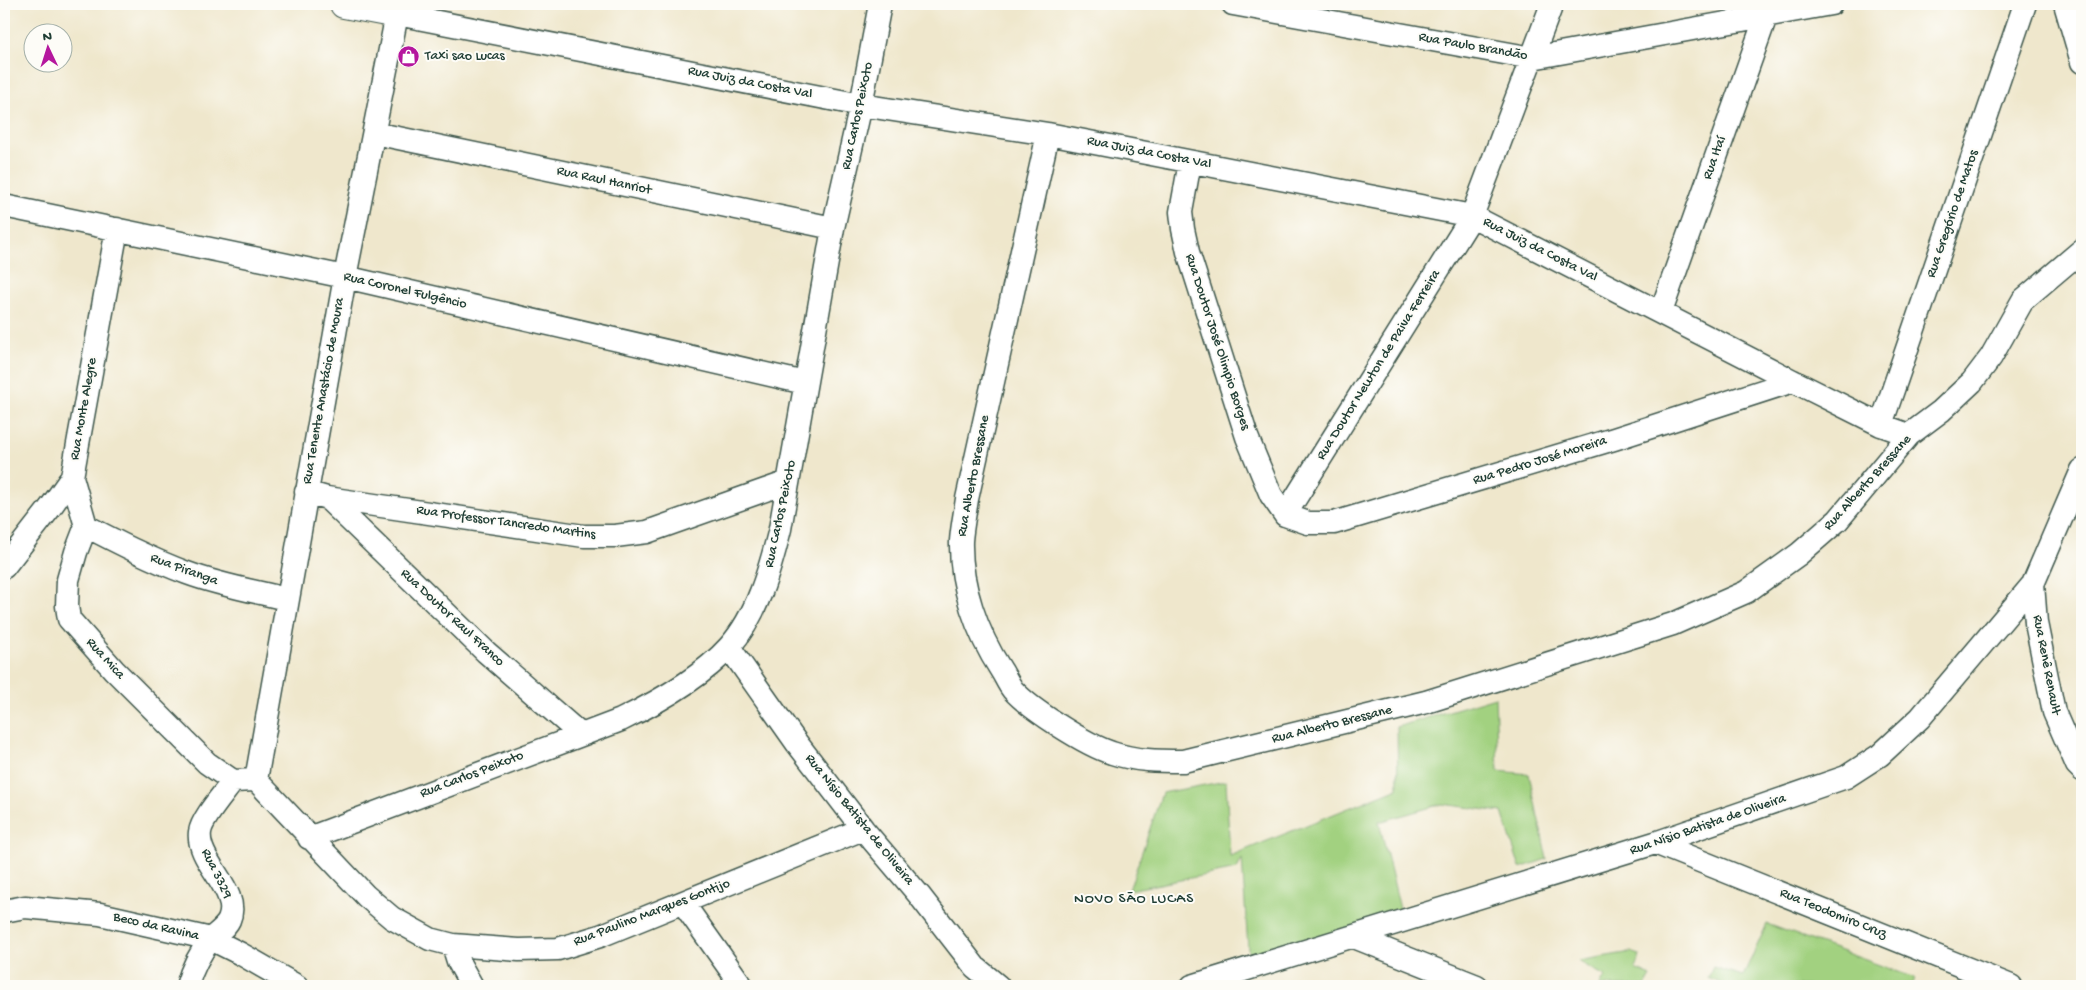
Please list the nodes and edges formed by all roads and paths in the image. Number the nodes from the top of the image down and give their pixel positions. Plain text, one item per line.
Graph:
1 (344, 4) edge
2 (880, 4) edge
3 (1233, 4) edge
4 (1552, 4) edge
5 (1831, 4) edge
6 (2025, 4) edge
7 (2065, 4) edge
8 (398, 9) edge
9 (1768, 10) edge
10 (1532, 58) junction
11 (2082, 62) edge
12 (862, 105) junction
13 (374, 133) junction
14 (1048, 134) junction
15 (1190, 162) junction
16 (4, 206) edge
17 (1472, 216) junction
18 (833, 228) junction
19 (117, 229) junction
20 (2082, 250) edge
21 (345, 277) junction
22 (1661, 312) junction
23 (1793, 382) junction
24 (805, 383) junction
25 (1882, 425) junction
26 (1909, 435) junction
27 (2082, 470) edge
28 (72, 477) junction
29 (788, 482) junction
30 (317, 495) junction
31 (1285, 516) junction
32 (86, 526) junction
33 (4, 567) edge
34 (2033, 584) junction
35 (287, 599) junction
36 (729, 647) junction
37 (581, 735) junction
38 (2082, 770) edge
39 (256, 780) junction
40 (233, 781) junction
41 (863, 830) junction
42 (309, 838) junction
43 (1656, 843) junction
44 (683, 902) junction
45 (4, 911) edge
46 (1354, 937) junction
47 (211, 940) junction
48 (452, 945) junction
49 (187, 986) edge
50 (297, 986) edge
51 (472, 986) edge
52 (742, 986) edge
53 (998, 986) edge
54 (1192, 986) edge
55 (1477, 986) edge
56 (2011, 986) edge

1 - 8 street, Rua Juiz da Costa Val
2 - 12 street, Rua Carlos Peixoto
3 - 10 street, Rua Paulo Brandão
4 - 10 street, Rua Doutor Newton de Paiva Ferreira
5 - 9 street, Rua Paulo Brandão
6 - 25 street, Rua Gregório de Matos
7 - 11 street
8 - 12 street, Rua Juiz da Costa Val
8 - 13 street, Rua Tenente Anastácio de Moura
9 - 10 street, Rua Paulo Brandão
9 - 22 street, Rua Itaí
10 - 17 street, Rua Doutor Newton de Paiva Ferreira
12 - 14 street, Rua Juiz da Costa Val
12 - 18 street, Rua Carlos Peixoto
13 - 18 street, Rua Raul Hanriot
13 - 21 street, Rua Tenente Anastácio de Moura
14 - 15 street, Rua Juiz da Costa Val
14 - 26 street, Rua Alberto Bressane
15 - 17 street, Rua Juiz da Costa Val
15 - 31 street, Rua Doutor José Olimpio Borges
16 - 19 street, Rua Coronel Fulgêncio
17 - 22 street, Rua Juiz da Costa Val
17 - 31 street, Rua Doutor Newton de Paiva Ferreira
18 - 24 street, Rua Carlos Peixoto
19 - 21 street, Rua Coronel Fulgêncio
19 - 28 street, Rua Monte Alegre
20 - 26 street, Rua Alberto Bressane
21 - 24 street, Rua Coronel Fulgêncio
21 - 30 street, Rua Tenente Anastácio de Moura
22 - 23 street, Rua Juiz da Costa Val
23 - 25 street, Rua Juiz da Costa Val
23 - 31 street, Rua Pedro José Moreira
24 - 29 street, Rua Carlos Peixoto
25 - 26 street, Rua Juiz da Costa Val
27 - 34 street, Rua Nísio Batista de Oliveira
28 - 32 street
28 - 33 street, Rua Monte Alegre
29 - 30 street, Rua Professor Tancredo Martins
29 - 36 street, Rua Carlos Peixoto
30 - 35 street, Rua Tenente Anastácio de Moura
30 - 37 street, Rua Doutor Raul Franco
32 - 35 street, Rua Piranga
32 - 40 street, Rua Mica
34 - 38 street, Rua Renê Renault
34 - 43 street, Rua Nísio Batista de Oliveira
35 - 39 street, Rua Tenente Anastácio de Moura
36 - 37 street, Rua Carlos Peixoto
36 - 41 street, Rua Nísio Batista de Oliveira
37 - 42 street, Rua Carlos Peixoto
39 - 40 street
39 - 42 street, Rua Paulino Marques Gontijo
40 - 47 street, Rua 3329
41 - 44 street, Rua Paulino Marques Gontijo
41 - 53 street, Rua Nísio Batista de Oliveira
42 - 48 street, Rua Paulino Marques Gontijo
43 - 46 street, Rua Nísio Batista de Oliveira
43 - 56 street, Rua Teodomiro Cruz
44 - 48 street, Rua Paulino Marques Gontijo
44 - 52 street
45 - 47 street, Beco da Ravina
46 - 54 street, Rua Nísio Batista de Oliveira
46 - 55 street
47 - 49 street, Rua 3329
47 - 50 street, Beco da Ravina
48 - 51 street

